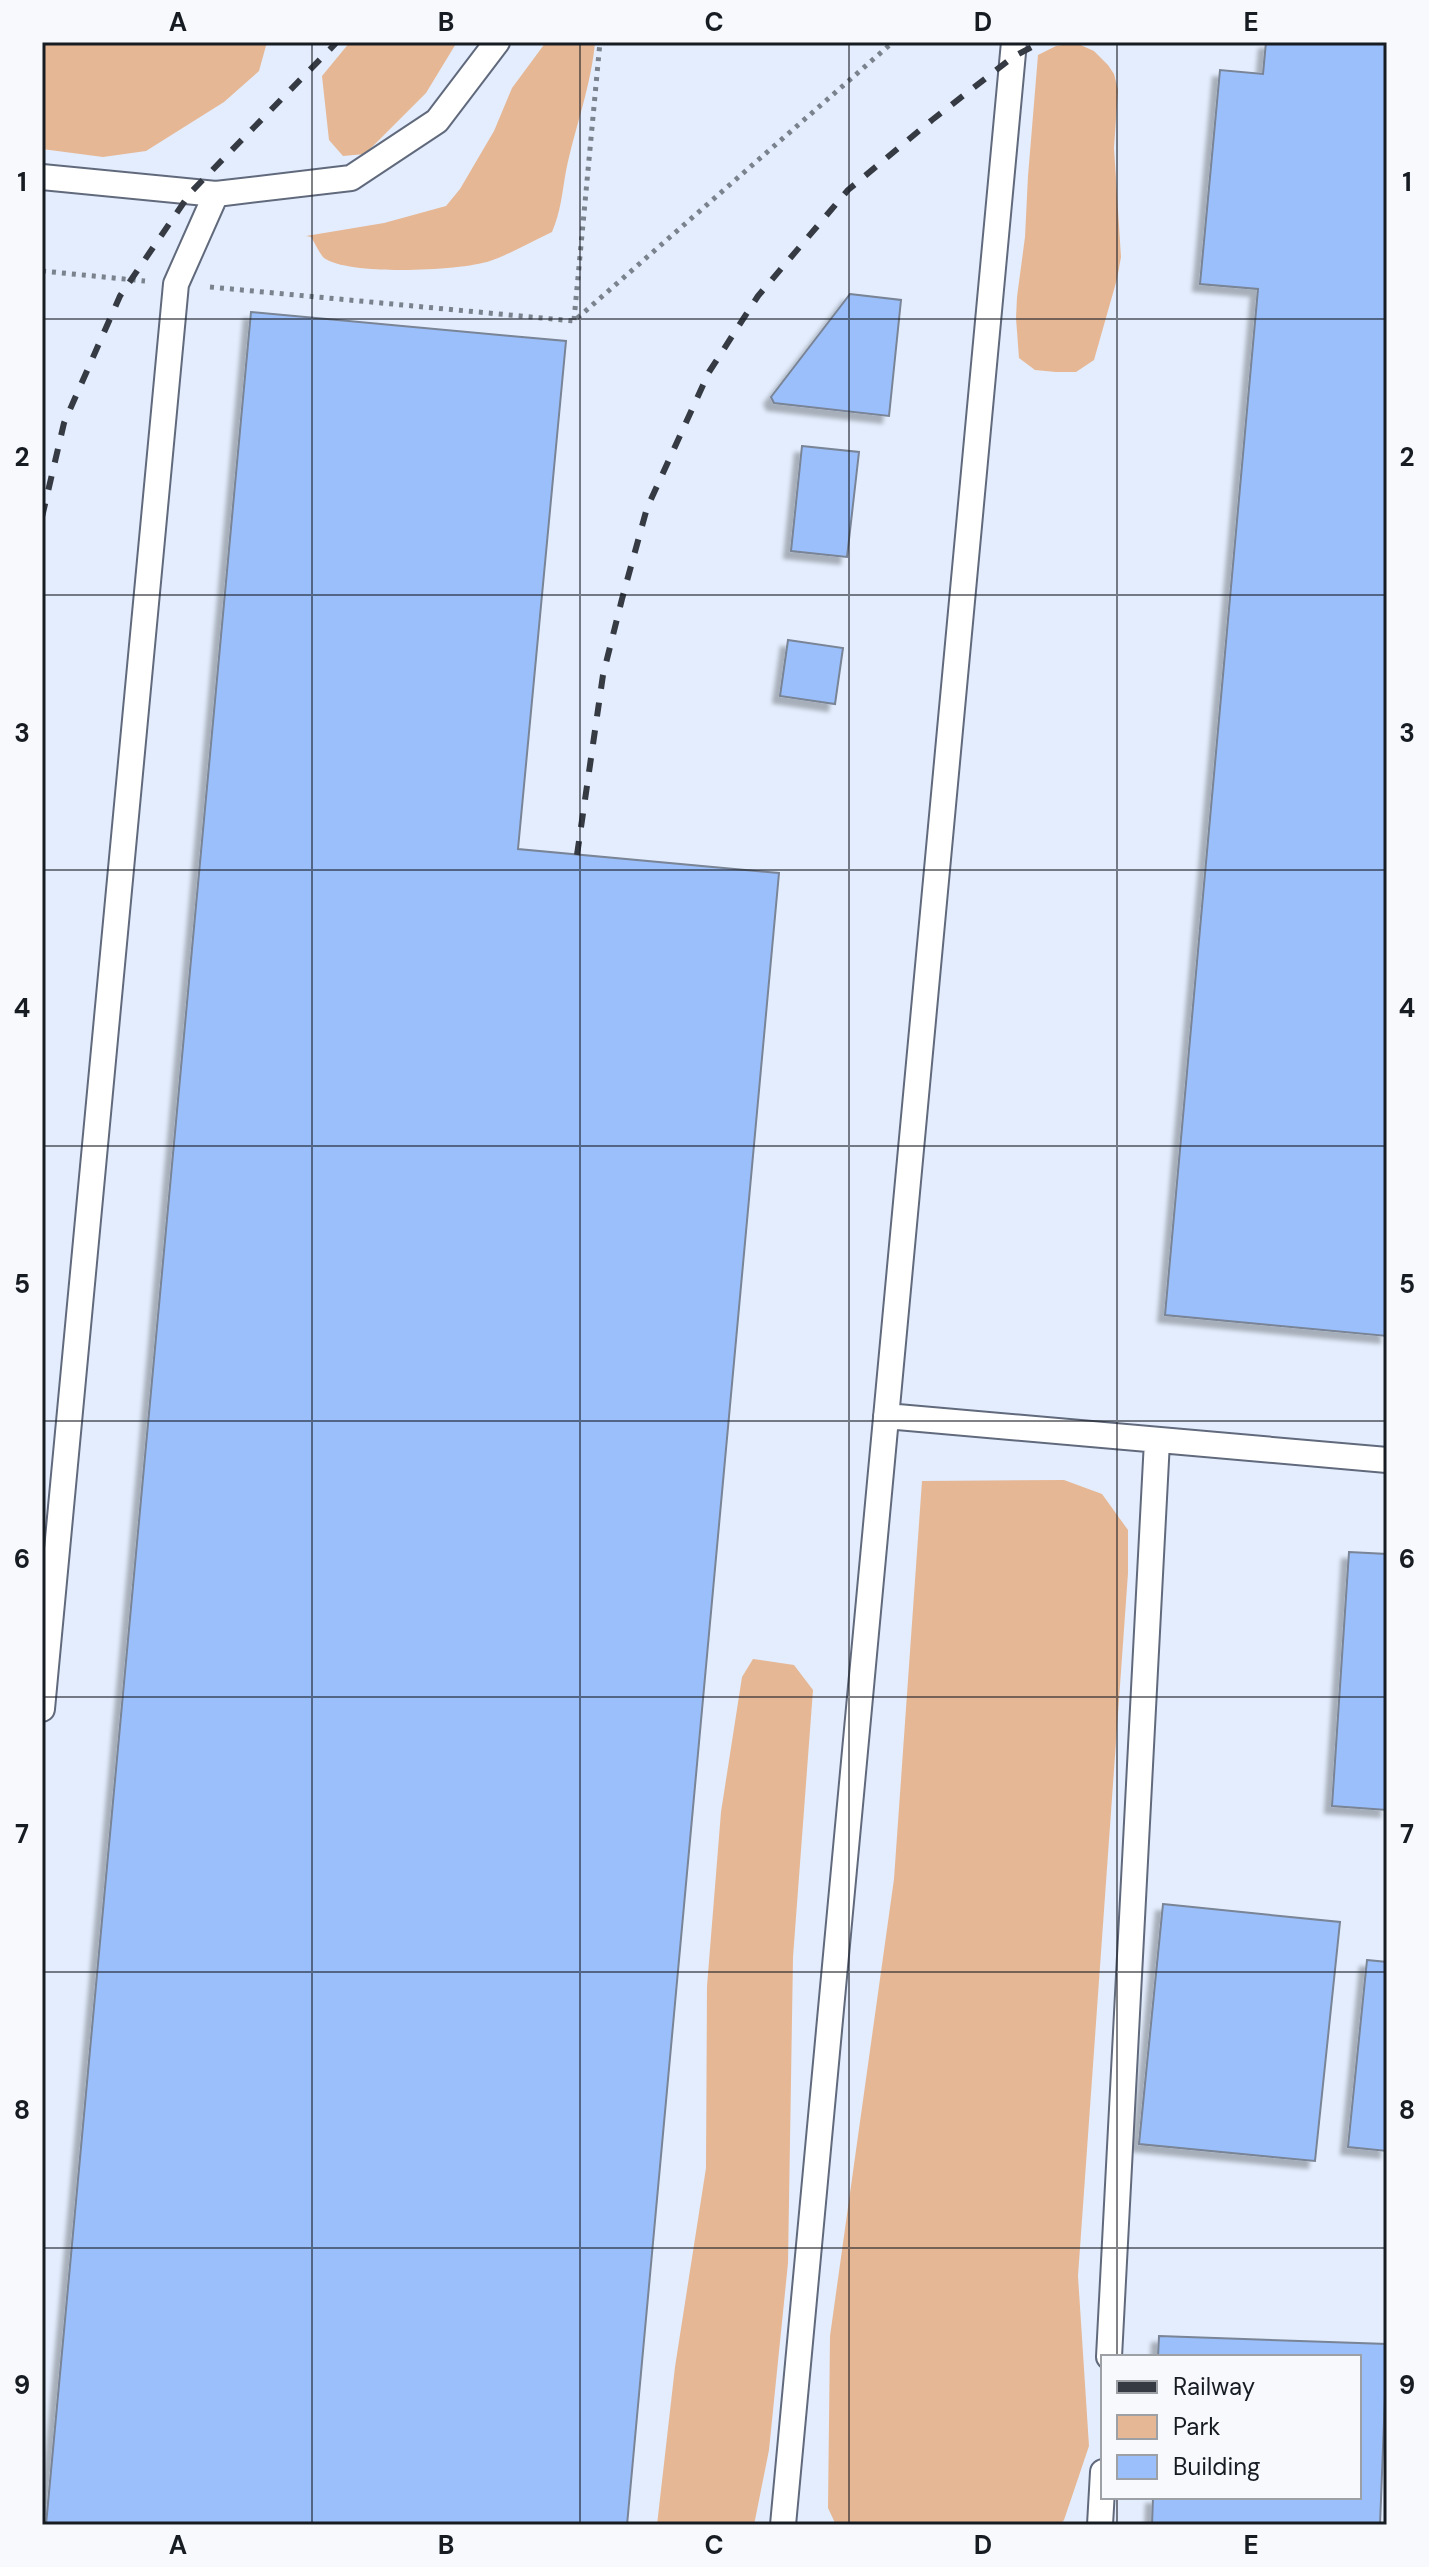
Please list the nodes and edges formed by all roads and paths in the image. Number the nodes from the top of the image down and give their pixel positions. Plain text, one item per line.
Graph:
1 (497, 42) edge
2 (600, 42) edge
3 (893, 42) edge
4 (1014, 42) edge
5 (42, 177) edge
6 (216, 194) junction
7 (42, 271) edge
8 (176, 284) junction
9 (574, 321) junction
10 (886, 1416) junction
11 (1157, 1441) junction
12 (1387, 1460) edge
13 (42, 1709) edge
14 (1109, 2355) edge
15 (1101, 2499) edge
16 (783, 2525) edge
17 (1100, 2525) edge

1 - 6 lane
2 - 9 path
3 - 9 path
4 - 10 lane
5 - 6 lane
6 - 8 lane
7 - 8 path
8 - 9 path
8 - 13 lane
10 - 11 lane
10 - 16 lane
11 - 12 lane
11 - 14 lane
15 - 17 lane

